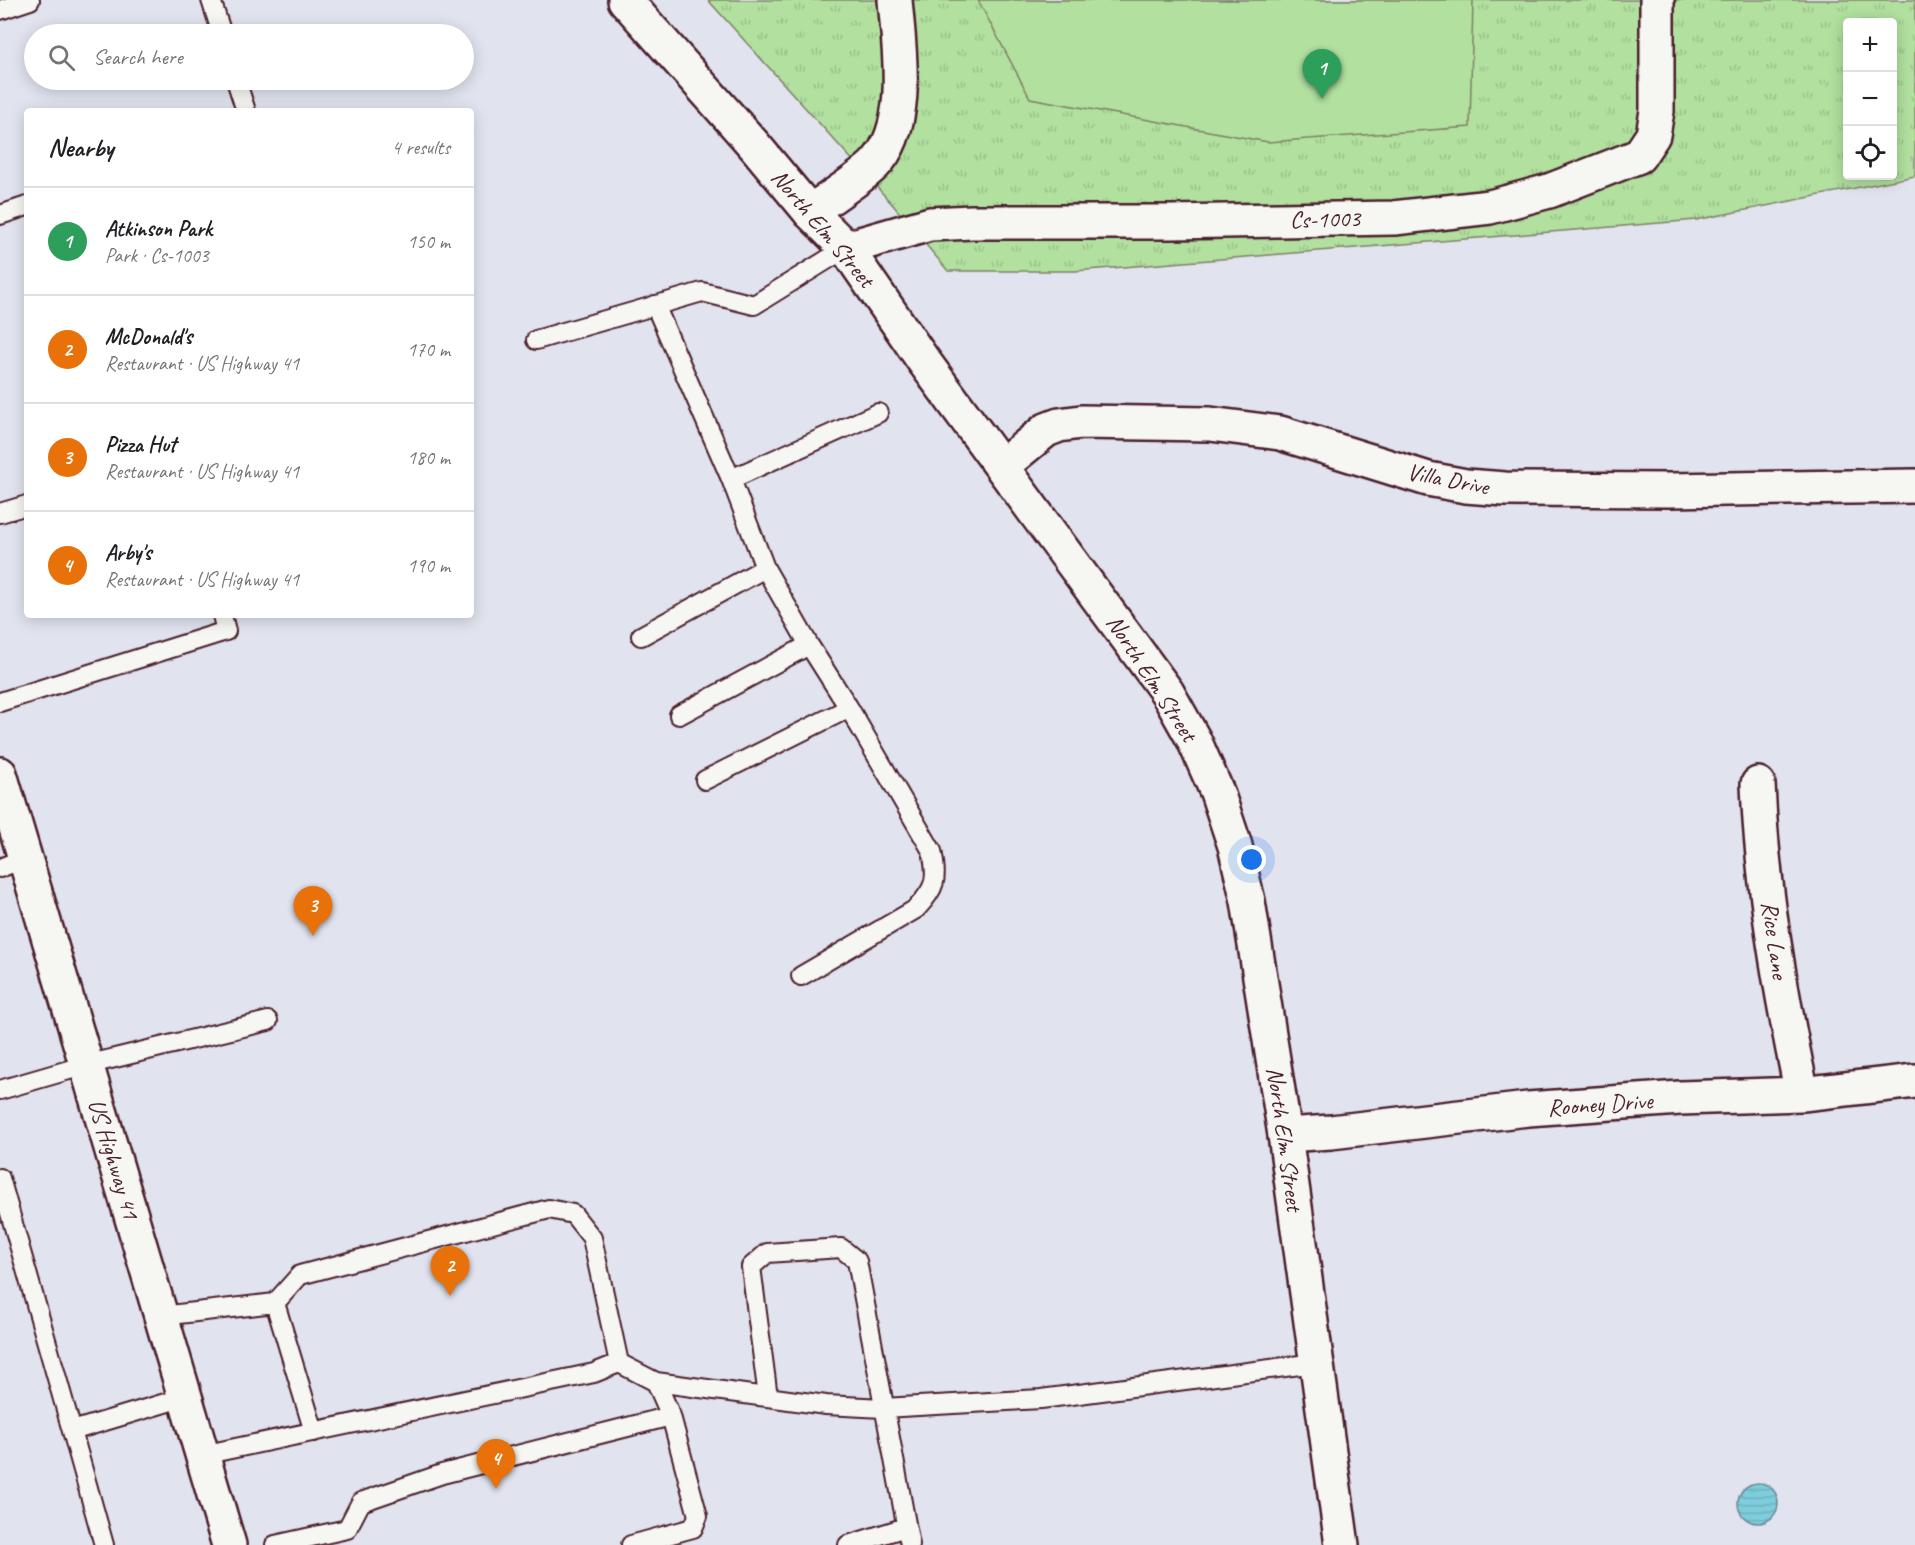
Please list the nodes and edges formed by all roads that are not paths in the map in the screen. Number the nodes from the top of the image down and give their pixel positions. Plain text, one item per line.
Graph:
1 (30, 0) edge
2 (211, 0) edge
3 (625, 0) edge
4 (895, 0) edge
5 (1657, 0) edge
6 (0, 10) edge
7 (219, 24) edge
8 (239, 90) edge
9 (245, 108) edge
10 (24, 207) edge
11 (810, 212) junction
12 (0, 215) edge
13 (846, 248) junction
14 (655, 305) junction
15 (536, 340) dead end
16 (878, 413) dead end
17 (1002, 466) junction
18 (731, 479) junction
19 (1915, 486) edge
20 (24, 506) edge
21 (0, 513) edge
22 (765, 568) junction
23 (223, 618) edge
24 (641, 636) dead end
25 (809, 645) junction
26 (0, 702) edge
27 (849, 708) junction
28 (679, 715) dead end
29 (0, 774) edge
30 (705, 780) dead end
31 (1758, 784) dead end
32 (12, 863) edge
33 (801, 976) dead end
34 (267, 1021) dead end
35 (86, 1065) junction
36 (1915, 1081) edge
37 (0, 1090) edge
38 (1803, 1094) junction
39 (1285, 1135) junction
40 (0, 1178) edge
41 (275, 1303) junction
42 (161, 1316) junction
43 (619, 1363) junction
44 (1316, 1363) junction
45 (656, 1382) junction
46 (185, 1397) junction
47 (768, 1397) junction
48 (883, 1408) junction
49 (671, 1416) junction
50 (72, 1431) junction
51 (314, 1432) junction
52 (202, 1455) junction
53 (908, 1536) edge
54 (350, 1537) edge
55 (104, 1545) edge
56 (229, 1545) edge
57 (275, 1545) edge
58 (631, 1545) edge
59 (848, 1545) edge
60 (1342, 1545) edge

1 - 6 lane
2 - 7 lane
3 - 11 main road, North Elm Street
4 - 11 main road
5 - 13 main road, Cs-1003
8 - 9 lane
10 - 12 lane
11 - 13 main road, North Elm Street
13 - 14 lane
13 - 17 main road, North Elm Street
14 - 15 lane
14 - 18 lane
16 - 18 lane
17 - 19 main road, Villa Drive
17 - 39 main road, North Elm Street
18 - 22 lane
20 - 21 lane
22 - 24 lane
22 - 25 lane
23 - 26 lane
25 - 27 lane
25 - 28 lane
27 - 30 lane
27 - 33 lane
29 - 32 main road, US Highway 41
31 - 38 main road, Rice Lane
32 - 35 main road, US Highway 41
34 - 35 lane
35 - 37 lane
35 - 42 main road, US Highway 41
36 - 38 main road, Rooney Drive
38 - 39 main road, Rooney Drive
39 - 44 main road, North Elm Street
40 - 50 lane
41 - 42 lane
41 - 43 lane
41 - 51 lane
42 - 46 main road, US Highway 41
43 - 45 lane
43 - 51 lane
44 - 48 lane
44 - 60 main road, North Elm Street
45 - 47 lane
45 - 49 lane
46 - 50 lane
46 - 52 main road, US Highway 41
47 - 48 lane
47 - 48 lane
48 - 53 lane
49 - 54 lane
49 - 58 lane
50 - 55 lane
51 - 52 lane
52 - 56 main road, US Highway 41
53 - 59 lane
54 - 57 lane

